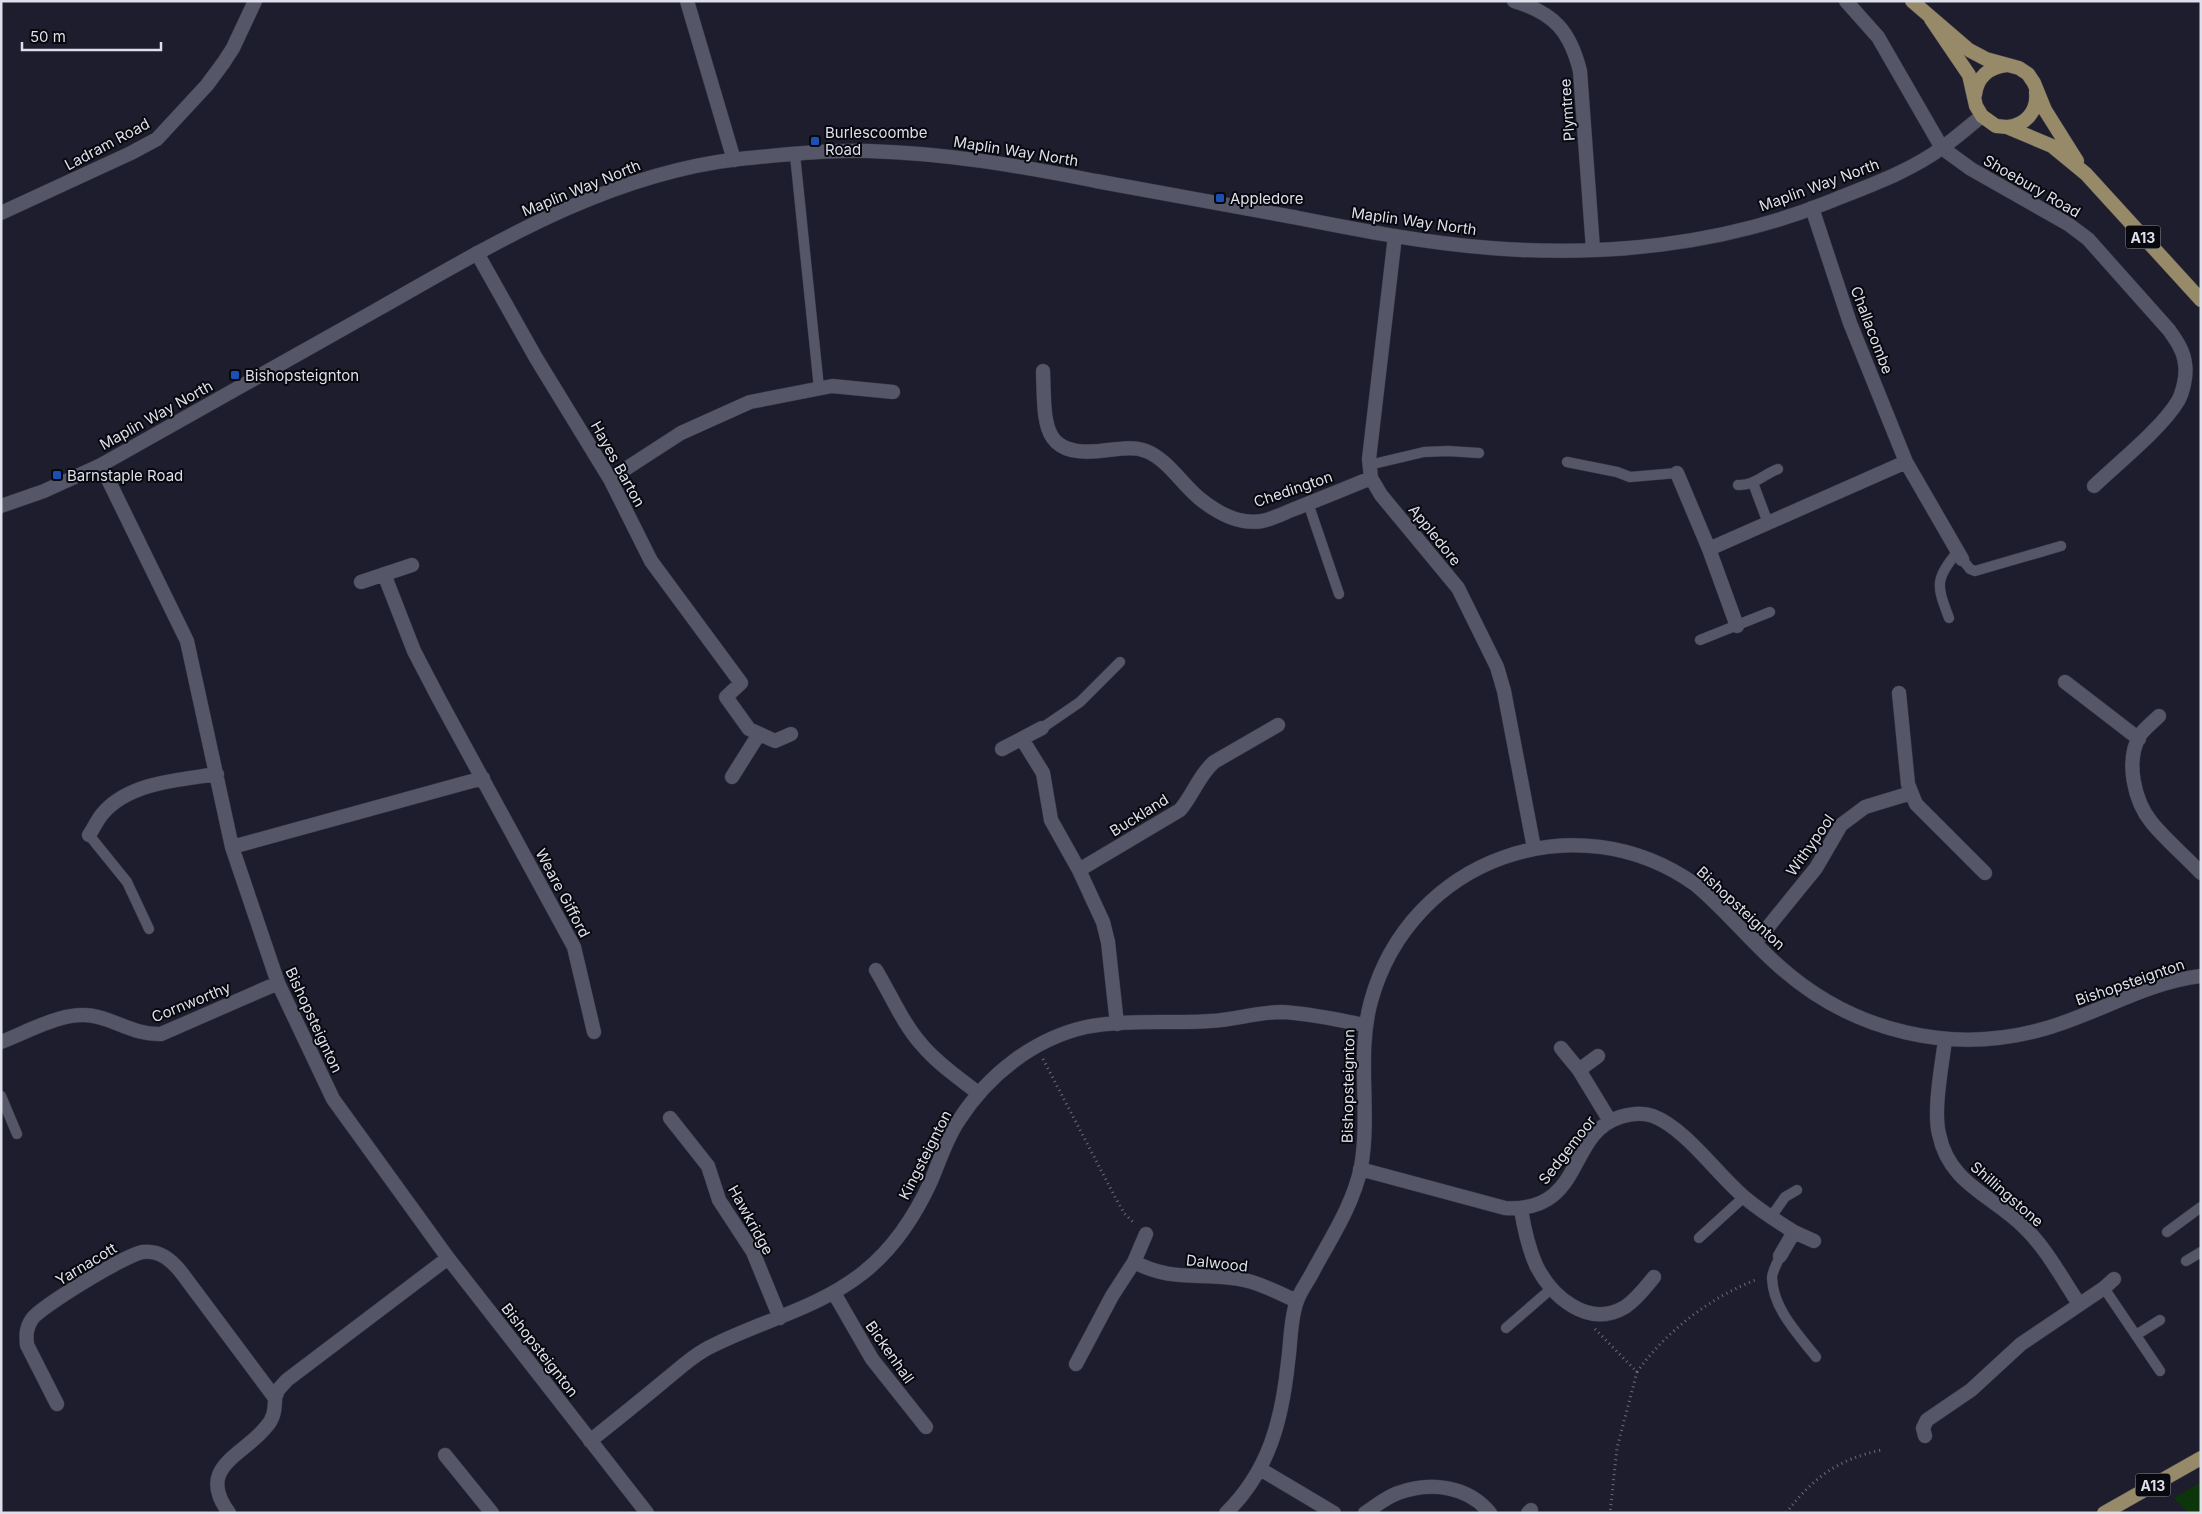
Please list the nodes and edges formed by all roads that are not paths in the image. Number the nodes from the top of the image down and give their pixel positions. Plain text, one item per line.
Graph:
1 (255, 1) edge
2 (687, 1) edge
3 (1514, 1) edge
4 (1846, 1) edge
5 (1912, 1) edge
6 (1931, 19) junction
7 (2009, 65) junction
8 (2036, 89) junction
9 (1975, 96) junction
10 (1982, 116) junction
11 (2007, 127) junction
12 (1942, 148) junction
13 (794, 155) junction
14 (734, 160) junction
15 (2086, 174) junction
16 (1812, 208) junction
17 (1, 213) edge
18 (1395, 236) junction
19 (1593, 249) junction
20 (477, 253) junction
21 (2201, 300) edge
22 (1043, 371) dead end
23 (819, 388) junction
24 (893, 392) dead end
25 (1479, 453) dead end
26 (1567, 462) dead end
27 (1906, 462) junction
28 (101, 465) junction
29 (1778, 468) dead end
30 (1370, 471) junction
31 (1677, 473) joint
32 (610, 479) junction
33 (1753, 483) junction
34 (1738, 485) dead end
35 (2094, 486) dead end
36 (1308, 503) junction
37 (1, 506) edge
38 (1768, 523) junction
39 (2061, 546) dead end
40 (1709, 549) junction
41 (1960, 555) junction
42 (412, 564) dead end
43 (384, 574) junction
44 (361, 582) dead end
45 (1340, 594) dead end
46 (1770, 612) dead end
47 (1949, 618) dead end
48 (1737, 626) junction
49 (1700, 640) dead end
50 (1120, 662) dead end
51 (2065, 682) dead end
52 (1899, 693) dead end
53 (2159, 716) dead end
54 (1278, 725) dead end
55 (1042, 728) joint
56 (758, 734) junction
57 (790, 734) dead end
58 (1022, 739) junction
59 (2139, 739) junction
60 (1002, 749) dead end
61 (217, 774) junction
62 (732, 777) dead end
63 (483, 778) junction
64 (1911, 793) junction
65 (90, 835) joint
66 (232, 847) junction
67 (1534, 848) junction
68 (1079, 870) junction
69 (1985, 873) dead end
70 (2201, 873) edge
71 (149, 928) dead end
72 (1755, 943) junction
73 (876, 970) dead end
74 (2201, 976) edge
75 (278, 983) junction
76 (1116, 1024) junction
77 (1366, 1025) junction
78 (594, 1032) dead end
79 (1945, 1040) junction
80 (1, 1042) edge
81 (1561, 1048) dead end
82 (1598, 1056) dead end
83 (1579, 1070) junction
84 (978, 1093) junction
85 (1, 1096) edge
86 (670, 1118) dead end
87 (1610, 1121) junction
88 (17, 1134) dead end
89 (1360, 1169) junction
90 (1796, 1190) dead end
91 (1744, 1197) junction
92 (2201, 1206) edge
93 (1521, 1209) junction
94 (1771, 1217) junction
95 (1794, 1232) junction
96 (2167, 1232) dead end
97 (1146, 1234) road end
98 (1699, 1238) dead end
99 (1814, 1241) dead end
100 (2201, 1252) edge
101 (1780, 1256) joint
102 (448, 1258) junction
103 (2186, 1261) dead end
104 (1134, 1262) junction
105 (1654, 1277) dead end
106 (2109, 1284) joint
107 (1551, 1289) junction
108 (834, 1293) junction
109 (1297, 1301) junction
110 (2079, 1304) junction
111 (780, 1318) junction
112 (2160, 1320) dead end
113 (1506, 1328) dead end
114 (2136, 1335) junction
115 (1816, 1357) dead end
116 (1076, 1364) dead end
117 (2160, 1371) dead end
118 (275, 1398) junction
119 (57, 1404) dead end
120 (926, 1427) dead end
121 (1925, 1436) dead end
122 (590, 1441) junction
123 (445, 1455) dead end
124 (2201, 1458) edge
125 (1260, 1469) junction
126 (646, 1512) edge
127 (230, 1513) edge
128 (492, 1513) edge
129 (1226, 1513) edge
130 (1334, 1513) edge
131 (1365, 1513) edge
132 (1490, 1513) edge
133 (2104, 1513) edge

1 - 17 street, Ladram Road
2 - 14 street
3 - 19 street, Plymtree
4 - 12 street, Shoebury Road
5 - 6 main road, A13
6 - 7 main road, A13
6 - 9 main road, A13
7 - 8 main road, A13
7 - 9 main road
8 - 11 main road
8 - 15 main road, A13
9 - 10 main road, A13
10 - 11 main road, A13
10 - 12 street, Maplin Way North
11 - 15 main road, A13
12 - 16 street, Maplin Way North
12 - 35 street, Shoebury Road
13 - 14 street, Maplin Way North
13 - 18 street, Maplin Way North
13 - 23 lane
14 - 20 street, Maplin Way North
15 - 21 main road, A13
16 - 19 street, Maplin Way North
16 - 27 street, Challacombe
18 - 19 street, Maplin Way North
18 - 30 street
20 - 28 street, Maplin Way North
20 - 32 street, Hayes Barton
22 - 36 street, Chedington
23 - 24 street
23 - 32 street
25 - 30 lane
26 - 31 lane
27 - 38 street
27 - 41 street, Challacombe
28 - 37 street, Maplin Way North
28 - 61 street, Bishopsteignton
29 - 33 lane
30 - 36 street, Chedington
30 - 67 street, Appledore
31 - 40 street
32 - 56 street, Hayes Barton
33 - 34 lane
33 - 38 lane
36 - 45 lane
38 - 40 street
39 - 41 lane
40 - 48 street
41 - 47 lane
42 - 43 street
43 - 44 street
43 - 63 street, Weare Gifford
46 - 48 lane
48 - 49 lane
50 - 55 lane
51 - 59 street
52 - 64 street
53 - 59 street
54 - 68 street, Buckland
55 - 58 street
56 - 57 street
56 - 62 street
58 - 60 street
58 - 68 street
59 - 70 street
61 - 65 street
61 - 66 street, Bishopsteignton
63 - 66 street
63 - 78 street, Weare Gifford
64 - 69 street
64 - 72 street, Withypool
65 - 71 lane
66 - 75 street, Bishopsteignton
67 - 72 street, Bishopsteignton
67 - 77 street, Bishopsteignton
68 - 76 street
72 - 79 street, Bishopsteignton
73 - 84 street
74 - 79 street, Bishopsteignton
75 - 80 street, Cornworthy
75 - 102 street, Bishopsteignton
76 - 77 street, Kingsteignton
76 - 84 street, Kingsteignton
77 - 89 street, Bishopsteignton
79 - 110 street, Shillingstone
81 - 83 street
82 - 83 street
83 - 87 street
84 - 108 street, Kingsteignton
85 - 88 lane
86 - 111 street, Hawkridge
87 - 91 street, Sedgemoor
87 - 93 street, Sedgemoor
89 - 93 street, Sedgemoor
89 - 109 street, Bishopsteignton
90 - 94 lane
91 - 94 street, Sedgemoor
91 - 98 lane
92 - 96 lane
93 - 107 street
94 - 95 street, Sedgemoor
95 - 99 street, Sedgemoor
95 - 101 street
97 - 104 street
100 - 103 lane
101 - 115 lane
102 - 118 street
102 - 122 street, Bishopsteignton
104 - 109 street, Dalwood
104 - 116 street
105 - 107 street
106 - 110 street
106 - 114 lane
107 - 113 lane
108 - 111 street, Kingsteignton
108 - 120 street, Bickenhall
109 - 125 street, Bishopsteignton
110 - 121 street
111 - 122 street, Kingsteignton
112 - 114 lane
114 - 117 lane
118 - 119 street, Yarnacott
118 - 127 street
122 - 126 street, Bishopsteignton
123 - 128 street
124 - 133 main road, A13
125 - 129 street, Bishopsteignton
125 - 130 street
131 - 132 street

